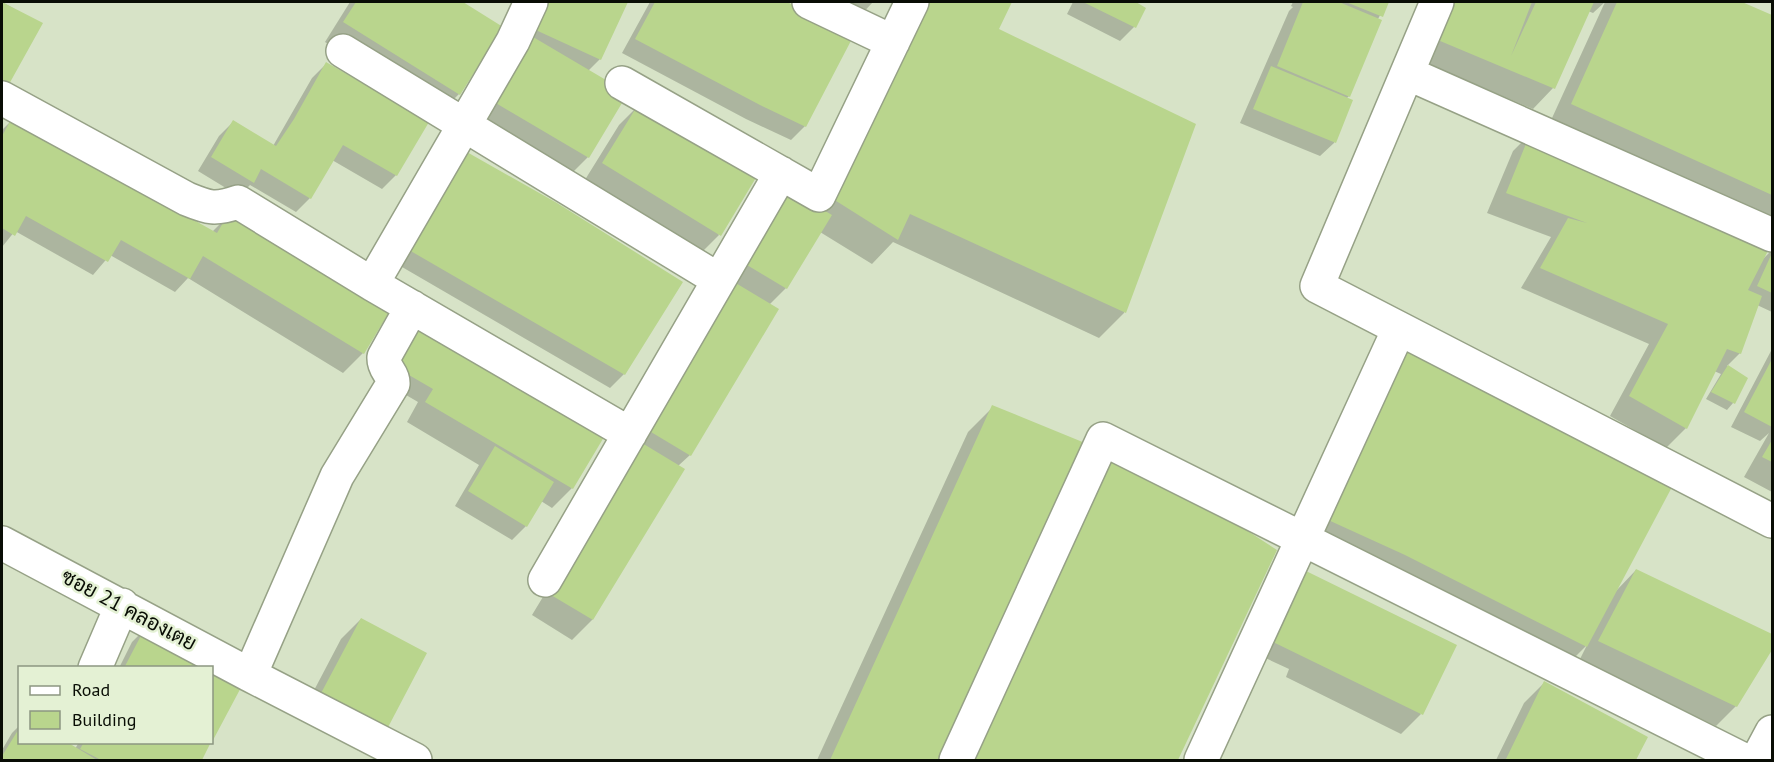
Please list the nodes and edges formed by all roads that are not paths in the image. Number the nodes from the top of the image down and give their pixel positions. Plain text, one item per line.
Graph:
1 (531, 2) edge
2 (808, 2) edge
3 (912, 2) edge
4 (1437, 2) edge
5 (893, 42) junction
6 (343, 51) dead end
7 (1407, 73) junction
8 (622, 83) dead end
9 (2, 98) edge
10 (464, 125) junction
11 (781, 173) junction
12 (1773, 235) edge
13 (719, 280) junction
14 (372, 284) junction
15 (412, 307) junction
16 (1399, 329) junction
17 (630, 434) junction
18 (1773, 521) edge
19 (1303, 539) junction
20 (2, 543) edge
21 (545, 580) dead end
22 (122, 605) junction
23 (96, 666) edge
24 (250, 675) junction
25 (1773, 732) edge
26 (416, 760) edge
27 (956, 760) edge
28 (1201, 760) edge
29 (1744, 760) edge
30 (1757, 760) edge

1 - 10 street
2 - 5 street
3 - 5 street
4 - 7 street
5 - 11 street
6 - 10 street
7 - 12 street
7 - 16 street
8 - 11 street
9 - 14 street
10 - 13 street
10 - 14 street
11 - 13 street
13 - 17 street
14 - 15 street
15 - 17 street
15 - 24 street
16 - 18 street
16 - 19 street
17 - 21 street
19 - 27 street
19 - 28 street
19 - 29 street
20 - 22 street, ซอย 21 คลองเตย
22 - 23 street
22 - 24 street, ซอย 21 คลองเตย
24 - 26 street, ซอย 21 คลองเตย
25 - 30 street

